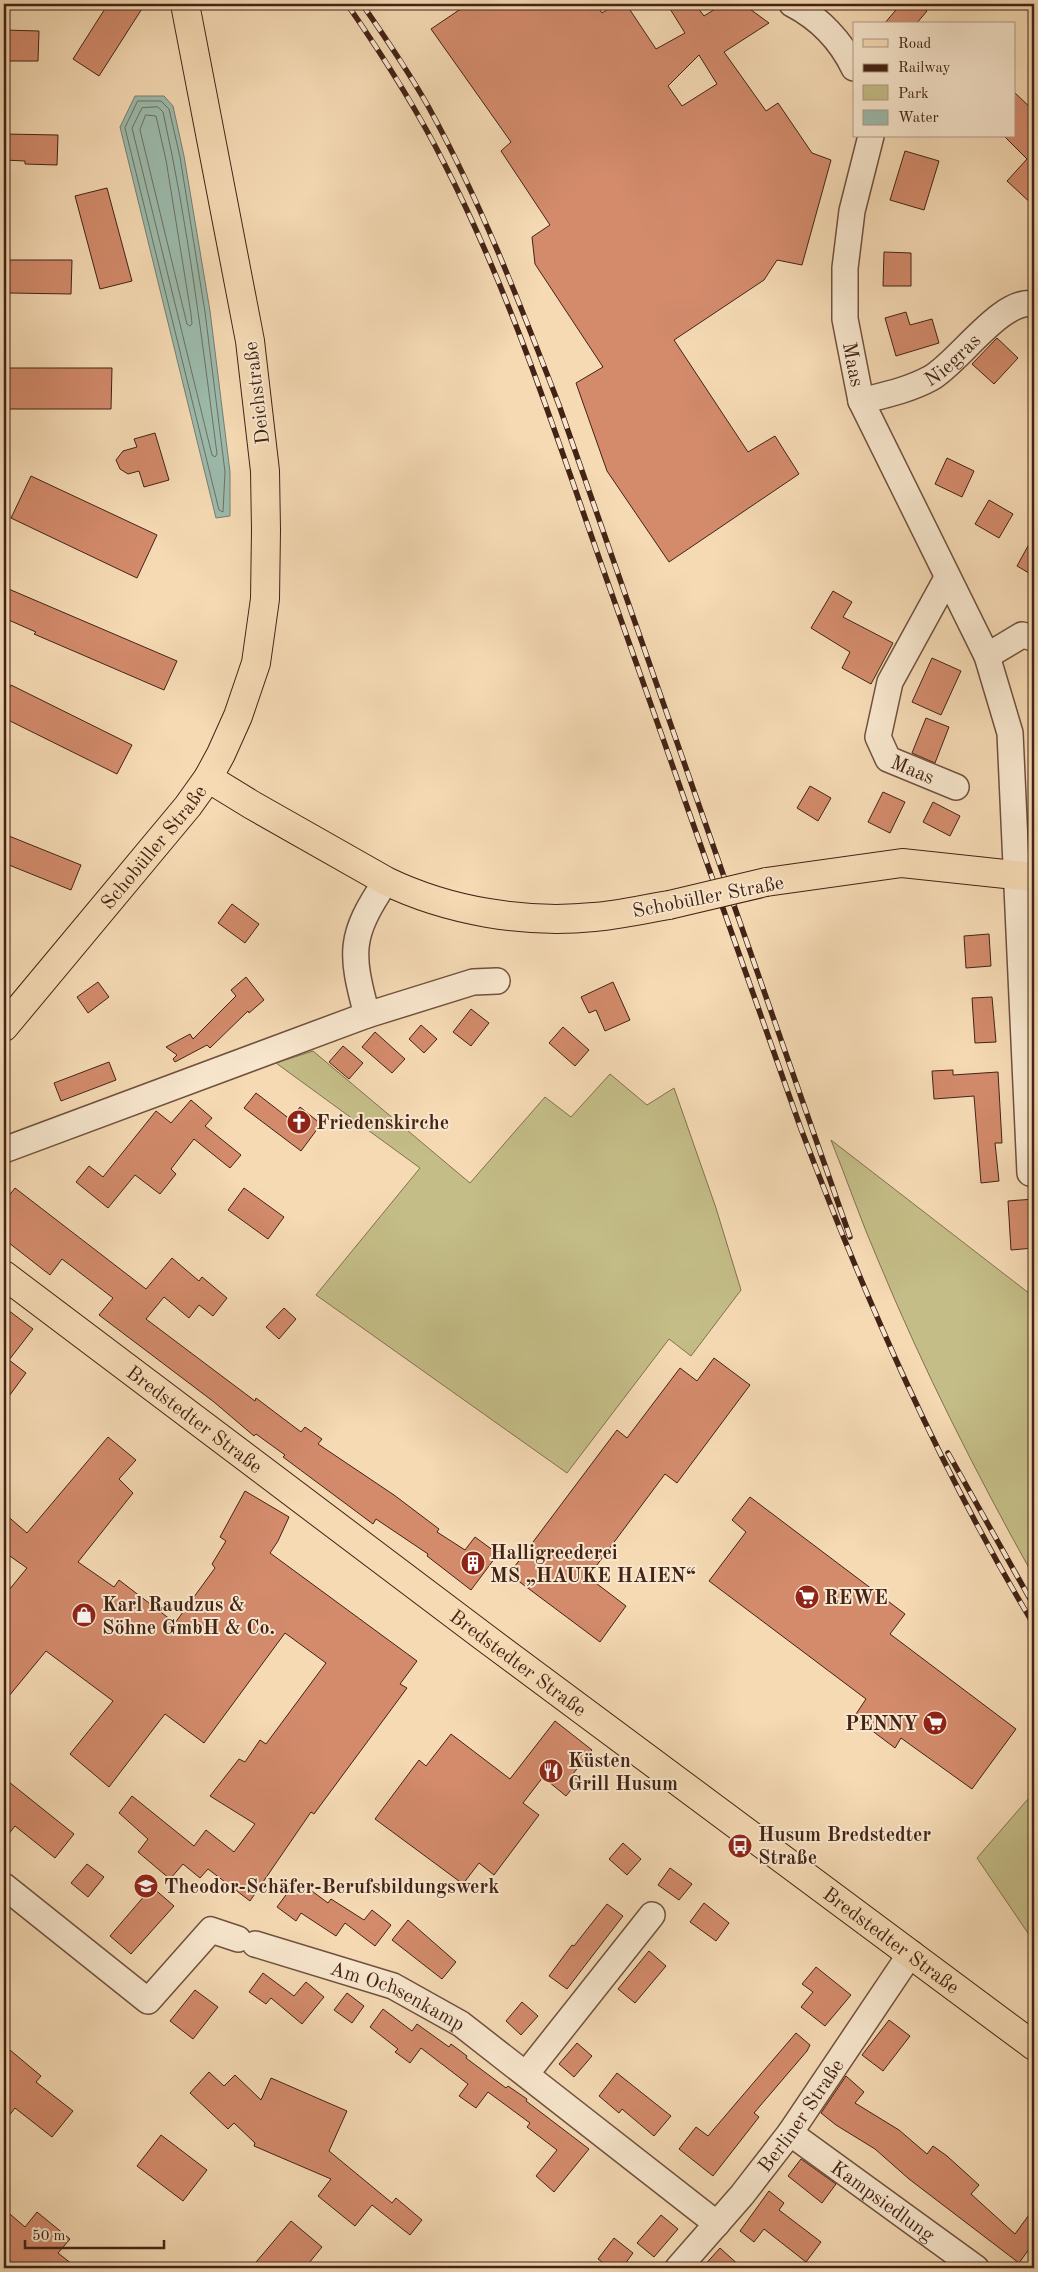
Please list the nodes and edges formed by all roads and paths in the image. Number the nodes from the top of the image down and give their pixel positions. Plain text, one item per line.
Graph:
1 (185, 4) edge
2 (792, 4) edge
3 (853, 66) edge
4 (870, 138) edge
5 (1034, 304) edge
6 (861, 401) junction
7 (947, 578) junction
8 (1034, 638) edge
9 (987, 656) junction
10 (208, 778) junction
11 (956, 787) dead end
12 (1026, 875) edge
13 (386, 881) junction
14 (497, 980) dead end
15 (367, 1015) junction
16 (4, 1027) edge
17 (4, 1150) edge
18 (1030, 1173) dead end
19 (4, 1275) edge
20 (4, 1886) edge
21 (652, 1915) dead end
22 (911, 1953) junction
23 (1034, 2046) edge
24 (526, 2074) junction
25 (790, 2133) junction
26 (717, 2224) junction
27 (678, 2268) edge
28 (976, 2268) edge

1 - 10 main road, Deichstraße
2 - 3 street
4 - 6 street, Maas
5 - 6 street, Niegras
6 - 7 street, Maas
7 - 9 street, Maas
7 - 11 street, Maas
8 - 9 street
9 - 12 street, Maas
10 - 13 main road, Schobüller Straße
10 - 16 main road, Schobüller Straße
12 - 13 main road, Schobüller Straße, bridge
12 - 18 street, Maas
13 - 15 street
14 - 15 street
15 - 17 street
19 - 22 main road, Bredstedter Straße
20 - 24 street, Am Ochsenkamp
21 - 24 street
22 - 23 main road, Bredstedter Straße
22 - 25 street, Berliner Straße
24 - 26 street, Am Ochsenkamp
25 - 26 street, Berliner Straße
25 - 28 street, Kampsiedlung
26 - 27 street, Berliner Straße

